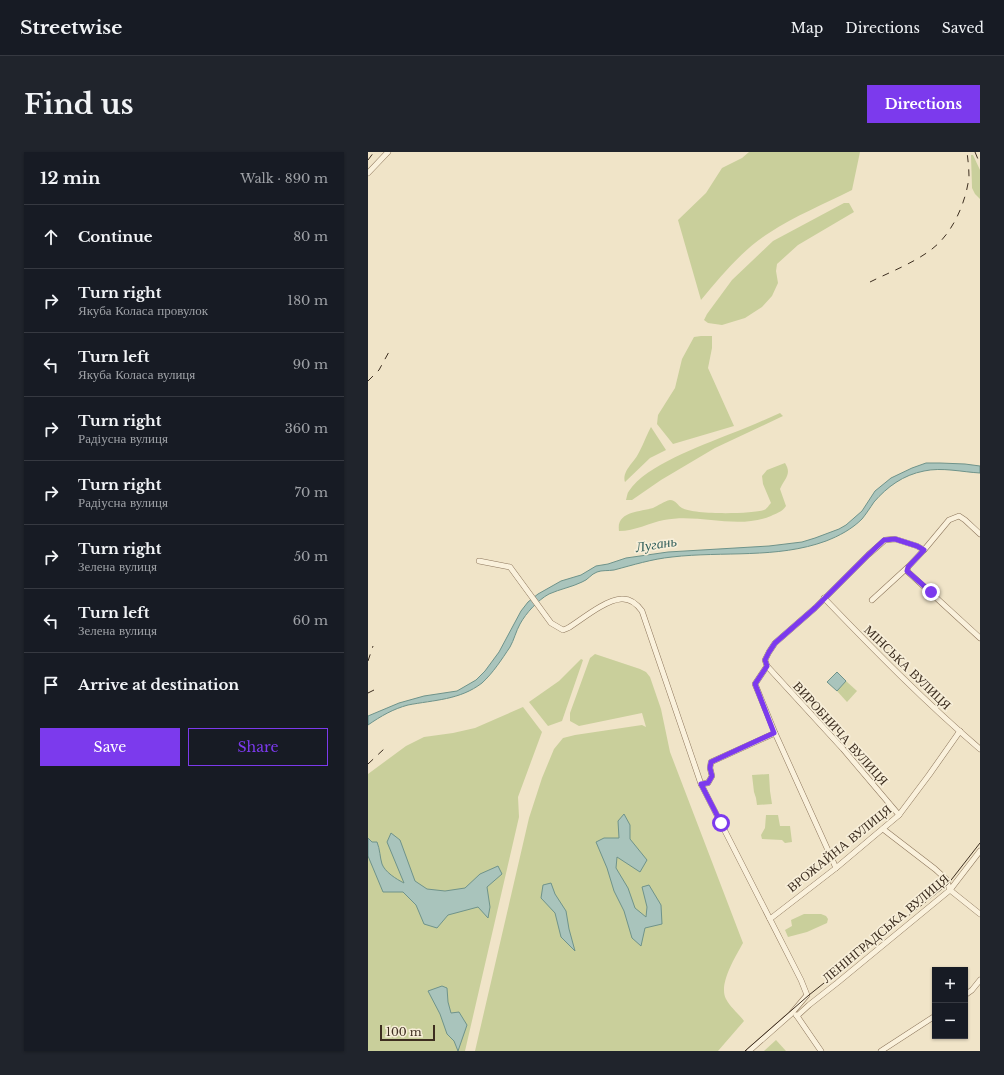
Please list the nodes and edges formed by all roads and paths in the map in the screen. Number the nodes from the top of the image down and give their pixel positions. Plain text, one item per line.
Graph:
1 (388, 152) edge
2 (368, 173) edge
3 (980, 534) edge
4 (924, 550) junction
5 (479, 561) dead end
6 (908, 567) junction
7 (824, 598) junction
8 (872, 600) dead end
9 (980, 638) edge
10 (767, 666) junction
11 (960, 731) junction
12 (774, 733) junction
13 (980, 749) edge
14 (701, 784) junction
15 (899, 815) junction
16 (883, 829) junction
17 (980, 851) edge
18 (836, 868) junction
19 (950, 890) junction
20 (980, 914) edge
21 (770, 919) junction
22 (980, 980) edge
23 (968, 993) edge
24 (791, 1014) junction
25 (797, 1016) junction
26 (932, 1018) edge
27 (749, 1051) edge
28 (821, 1051) edge
29 (881, 1051) edge

1 - 2 street
3 - 4 street
4 - 6 street
4 - 7 street
5 - 14 street
6 - 8 street
6 - 9 street
7 - 10 street
7 - 11 street, МІНСЬКА ВУЛИЦЯ
10 - 12 street
10 - 15 street, ВИРОБНИЧА ВУЛИЦЯ
11 - 13 street, МІНСЬКА ВУЛИЦЯ
11 - 15 street, ВРОЖАЙНА ВУЛИЦЯ
12 - 14 street
12 - 18 street
14 - 21 street
15 - 16 street, ВРОЖАЙНА ВУЛИЦЯ
16 - 18 street, ВРОЖАЙНА ВУЛИЦЯ
16 - 19 street
17 - 19 street, ЛЕНІНГРАДСЬКА ВУЛИЦЯ
18 - 21 street, ВРОЖАЙНА ВУЛИЦЯ
19 - 20 street
19 - 25 street, ЛЕНІНГРАДСЬКА ВУЛИЦЯ
21 - 24 street
22 - 23 street
24 - 25 street
24 - 27 street
25 - 28 street
26 - 29 street

